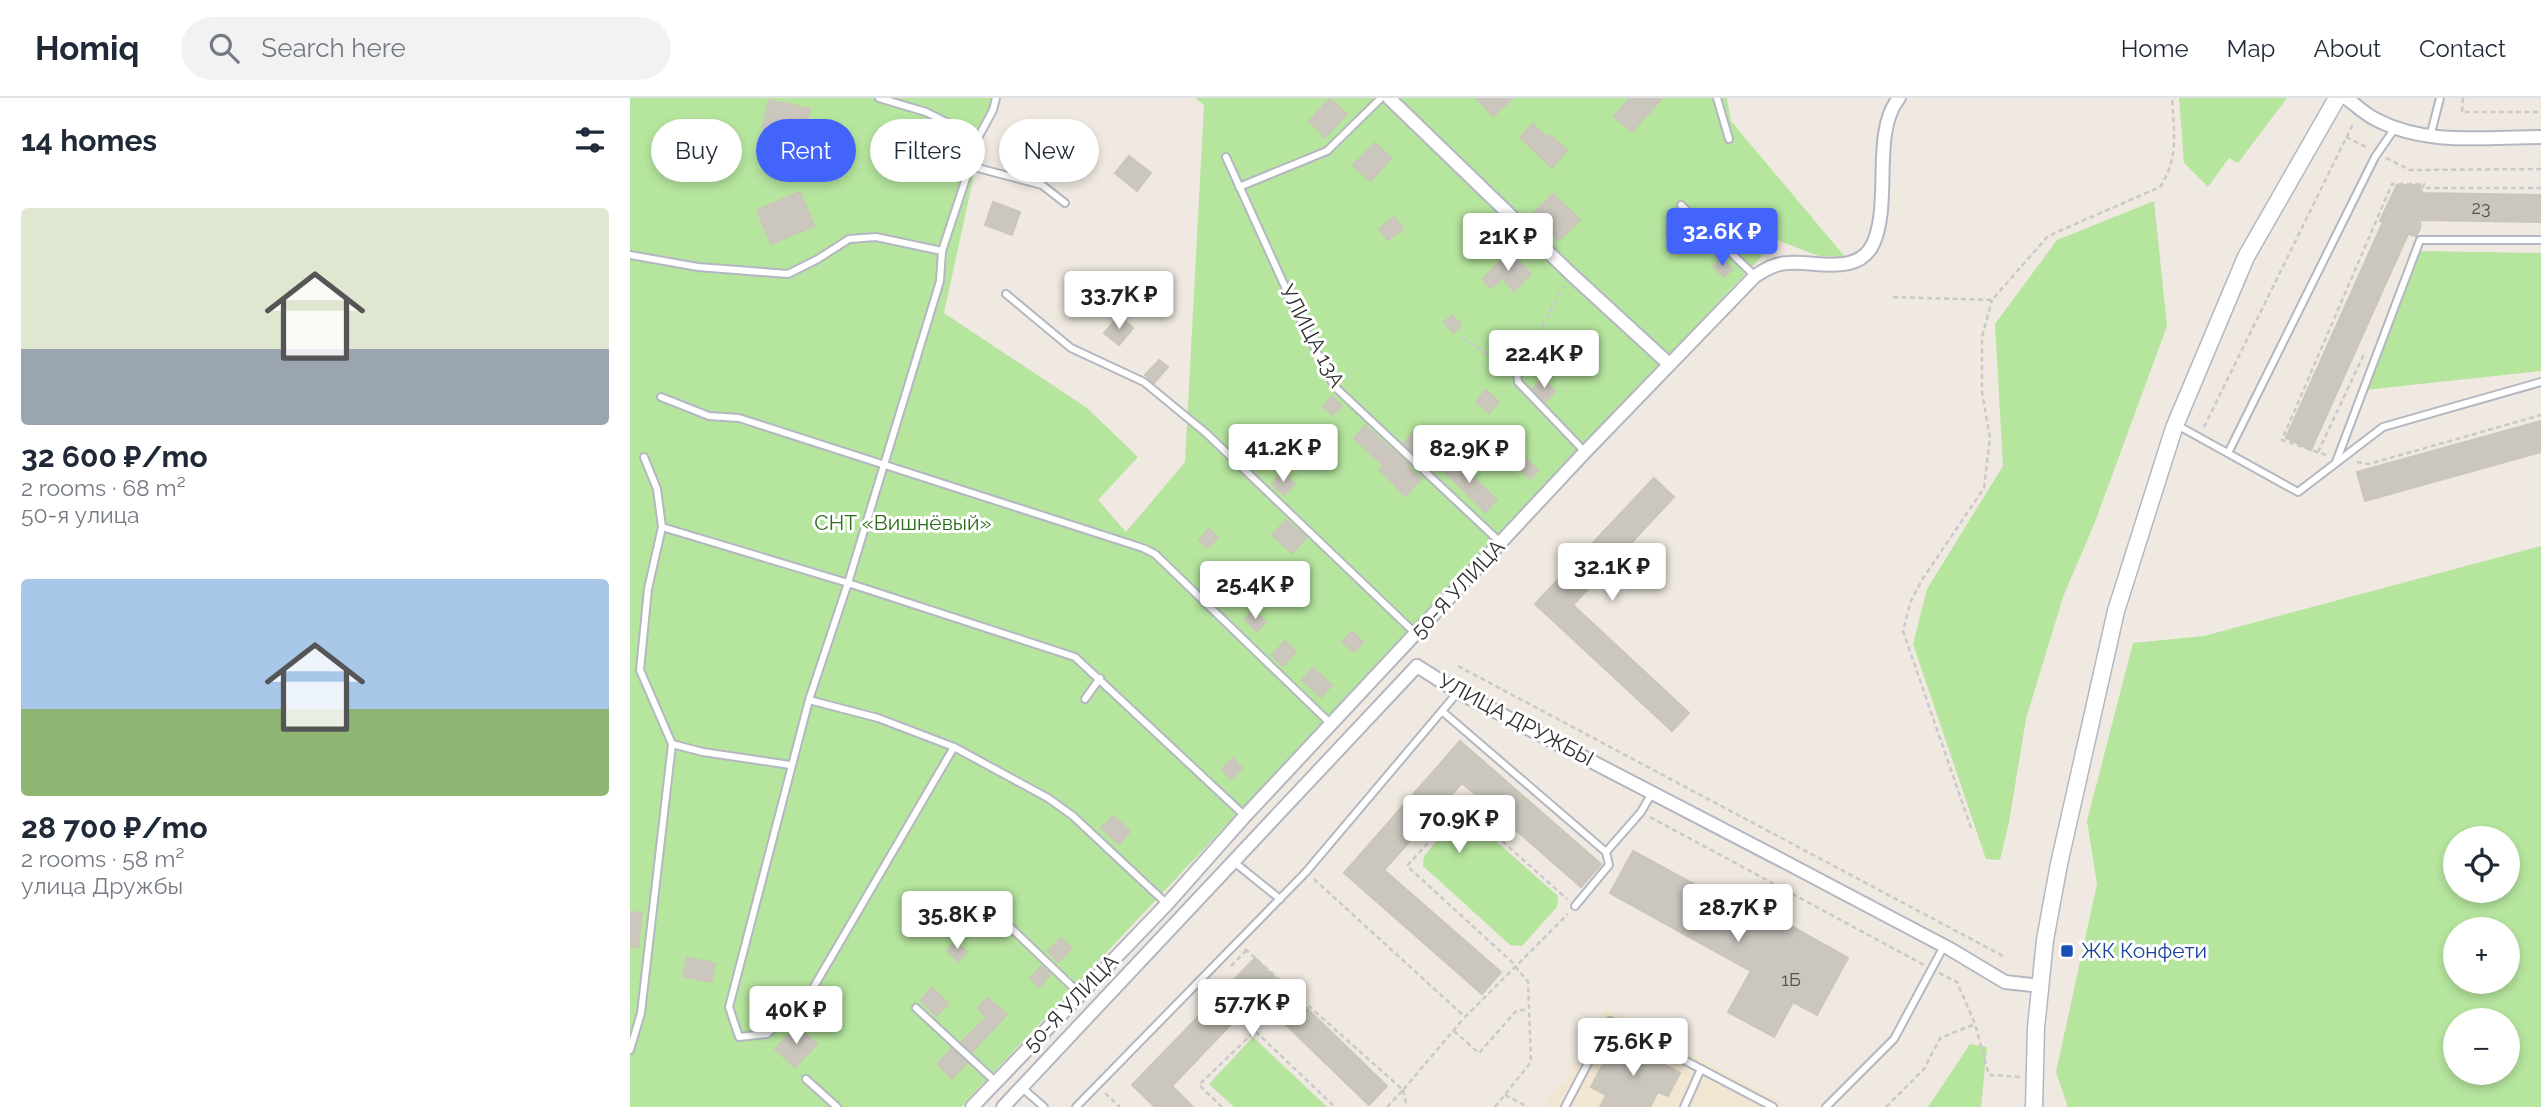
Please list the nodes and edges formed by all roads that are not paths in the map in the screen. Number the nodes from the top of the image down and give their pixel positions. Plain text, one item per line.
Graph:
1 (879, 98) edge
2 (996, 98) edge
3 (1381, 98) edge
4 (1389, 98) edge
5 (1717, 98) edge
6 (1899, 98) edge
7 (2337, 98) edge
8 (2346, 98) edge
9 (2440, 98) edge
10 (940, 119) edge
11 (985, 125) edge
12 (2395, 128) junction
13 (2541, 137) edge
14 (2430, 138) junction
15 (1729, 139) dead end
16 (1226, 158) dead end
17 (985, 170) edge
18 (966, 182) edge
19 (1239, 187) junction
20 (1065, 203) dead end
21 (1681, 205) dead end
22 (2541, 240) edge
23 (942, 251) junction
24 (630, 255) edge
25 (1755, 276) junction
26 (1006, 295) dead end
27 (1669, 364) junction
28 (1517, 373) road end
29 (2541, 382) edge
30 (661, 397) dead end
31 (2176, 424) junction
32 (1584, 452) junction
33 (2228, 453) junction
34 (643, 457) dead end
35 (2335, 464) junction
36 (883, 465) junction
37 (662, 527) junction
38 (1501, 543) junction
39 (848, 583) junction
40 (1416, 635) junction
41 (630, 668) edge
42 (640, 670) junction
43 (1100, 678) junction
44 (1458, 692) junction
45 (1085, 699) dead end
46 (809, 700) junction
47 (1443, 712) junction
48 (1332, 724) junction
49 (672, 744) junction
50 (954, 747) junction
51 (790, 765) junction
52 (1653, 792) junction
53 (1245, 816) junction
54 (1606, 852) junction
55 (1234, 862) junction
56 (1280, 899) junction
57 (1167, 904) junction
58 (1575, 906) road end
59 (1006, 923) dead end
60 (1944, 946) junction
61 (2040, 986) junction
62 (1079, 993) junction
63 (916, 1008) dead end
64 (630, 1050) edge
65 (1701, 1069) junction
66 (806, 1079) dead end
67 (996, 1082) junction
68 (1021, 1087) junction
69 (1080, 1106) edge
70 (837, 1107) edge
71 (972, 1107) edge
72 (1003, 1107) edge
73 (1044, 1107) edge
74 (1565, 1107) edge
75 (1684, 1107) edge
76 (1773, 1107) edge
77 (1826, 1107) edge
78 (2034, 1107) edge

1 - 10 lane
2 - 11 lane
3 - 19 lane
4 - 27 street
5 - 15 lane
6 - 25 street, 50-Я УЛИЦА
7 - 31 street
8 - 12 street
9 - 14 lane
12 - 14 street
12 - 33 lane
13 - 14 street
16 - 19 lane, УЛИЦА 13А
17 - 20 lane
18 - 23 lane
19 - 38 lane, УЛИЦА 13А
21 - 25 lane
22 - 35 lane
23 - 24 lane
23 - 36 lane
25 - 27 street, 50-Я УЛИЦА
26 - 40 lane
27 - 32 street, 50-Я УЛИЦА
28 - 32 lane
29 - 35 lane
30 - 36 lane
31 - 33 lane
31 - 61 street
32 - 38 street, 50-Я УЛИЦА
33 - 35 lane
34 - 37 lane
36 - 39 lane
36 - 48 lane
37 - 39 lane
37 - 42 lane
38 - 40 street, 50-Я УЛИЦА
39 - 43 lane
39 - 46 lane
40 - 48 street, 50-Я УЛИЦА
41 - 42 lane
42 - 49 lane
43 - 45 lane
43 - 53 lane
44 - 47 lane
44 - 52 street, УЛИЦА ДРУЖБЫ
44 - 55 street, УЛИЦА ДРУЖБЫ
46 - 50 lane
46 - 51 lane
47 - 54 lane
47 - 56 lane
48 - 53 street, 50-Я УЛИЦА
49 - 51 lane
49 - 64 lane
50 - 51 lane
50 - 57 lane
52 - 54 lane
52 - 60 street, УЛИЦА ДРУЖБЫ
53 - 57 street, 50-Я УЛИЦА
54 - 58 lane
55 - 56 lane
55 - 68 street, УЛИЦА ДРУЖБЫ
56 - 69 lane
57 - 62 street, 50-Я УЛИЦА
59 - 62 lane
60 - 61 street, УЛИЦА ДРУЖБЫ
60 - 77 lane
61 - 78 street
62 - 67 street, 50-Я УЛИЦА
63 - 67 lane
65 - 74 lane
65 - 75 lane
65 - 76 lane
66 - 70 lane
67 - 71 street, 50-Я УЛИЦА
68 - 72 street, УЛИЦА ДРУЖБЫ
68 - 73 lane

